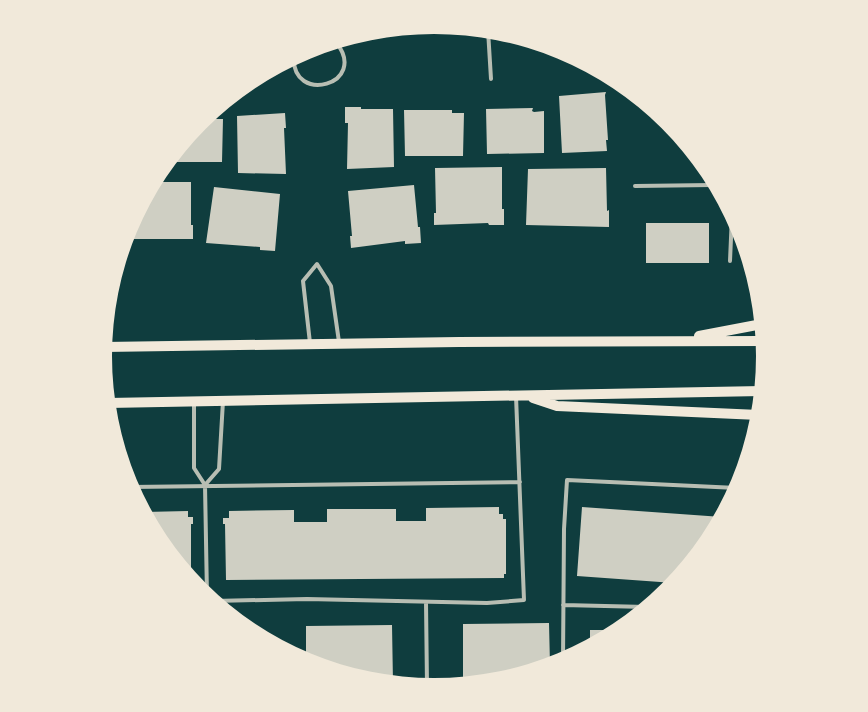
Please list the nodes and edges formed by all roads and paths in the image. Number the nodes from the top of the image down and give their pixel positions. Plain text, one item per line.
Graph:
1 (489, 39) edge
2 (340, 48) edge
3 (295, 65) edge
4 (491, 79) dead end
5 (706, 184) edge
6 (635, 186) dead end
7 (731, 231) edge
8 (730, 260) dead end
9 (755, 325) edge
10 (672, 341) junction
11 (756, 341) edge
12 (310, 344) junction
13 (339, 344) junction
14 (112, 347) edge
15 (754, 391) edge
16 (520, 396) junction
17 (194, 402) junction
18 (224, 402) junction
19 (116, 403) edge
20 (751, 415) edge
21 (520, 482) junction
22 (205, 485) junction
23 (139, 487) edge
24 (728, 488) edge
25 (207, 585) edge
26 (225, 601) edge
27 (426, 602) junction
28 (563, 605) junction
29 (636, 607) edge
30 (563, 651) edge
31 (427, 678) edge

1 - 4 lane
2 - 3 lane
5 - 6 lane
7 - 8 lane
9 - 10 main road
10 - 11 main road
10 - 13 main road
12 - 13 main road
12 - 13 lane
12 - 14 main road
15 - 16 main road
16 - 18 main road
16 - 20 main road
16 - 21 lane
17 - 18 main road
17 - 19 main road
17 - 22 lane
18 - 22 lane
21 - 22 lane
21 - 27 lane
22 - 23 lane
22 - 25 lane
24 - 28 lane
26 - 27 lane
27 - 31 lane
28 - 29 lane
28 - 30 lane

